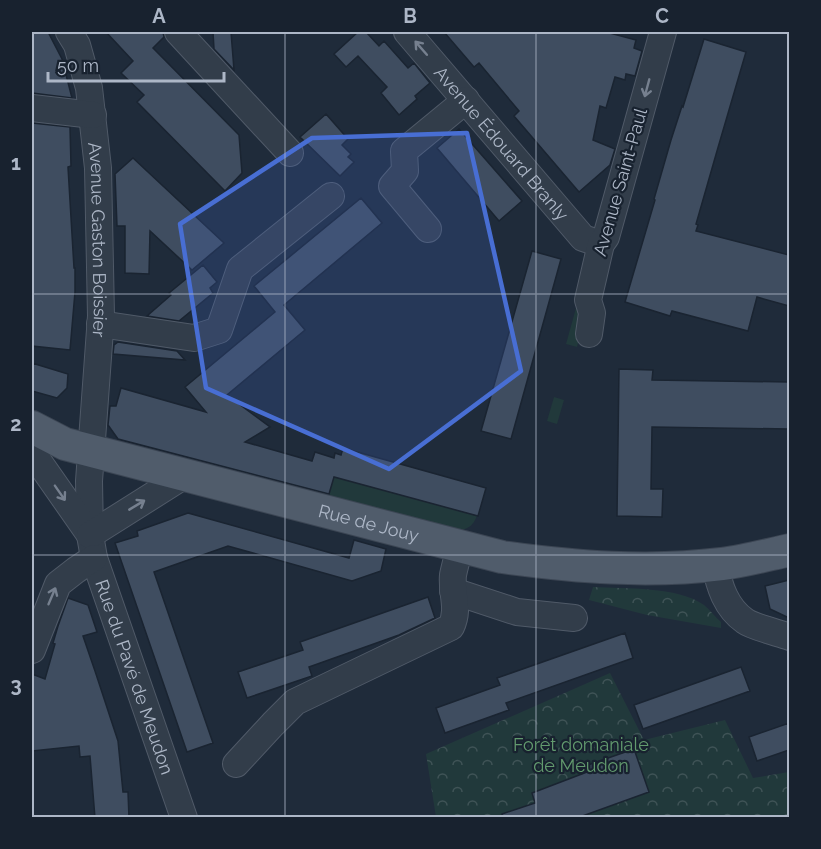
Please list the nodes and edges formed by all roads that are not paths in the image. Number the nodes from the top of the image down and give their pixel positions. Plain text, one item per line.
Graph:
1 (69, 32) edge
2 (178, 32) edge
3 (407, 32) edge
4 (663, 32) edge
5 (466, 100) junction
6 (32, 108) edge
7 (93, 115) junction
8 (290, 153) dead end
9 (331, 196) dead end
10 (428, 229) dead end
11 (601, 244) junction
12 (100, 324) junction
13 (589, 334) dead end
14 (32, 428) edge
15 (90, 450) junction
16 (32, 452) edge
17 (185, 475) junction
18 (460, 546) junction
19 (92, 547) junction
20 (789, 550) edge
21 (715, 564) junction
22 (453, 591) junction
23 (574, 618) dead end
24 (789, 637) edge
25 (32, 650) edge
26 (236, 764) dead end
27 (184, 818) edge

1 - 7 street, Avenue Gaston Boissier
2 - 8 street
5 -> 3 street, Avenue Édouard Branly
4 -> 11 street, Avenue Saint-Paul
5 - 10 street
5 - 11 street, Avenue Édouard Branly
6 - 7 street
7 - 12 street, Avenue Gaston Boissier
9 - 12 street
11 - 13 street, Avenue Saint-Paul
12 - 15 street, Avenue Gaston Boissier
14 - 15 main road, Rue de Jouy
15 - 17 main road, Rue de Jouy
15 - 19 street, Rue du Pavé de Meudon
16 -> 19 street
17 - 18 main road, Rue de Jouy
19 -> 17 street
18 - 21 main road, Rue de Jouy
18 - 22 street
25 -> 19 street
19 - 27 street, Rue du Pavé de Meudon
20 - 21 main road, Rue de Jouy
21 - 24 street
22 - 23 street
22 - 26 street

